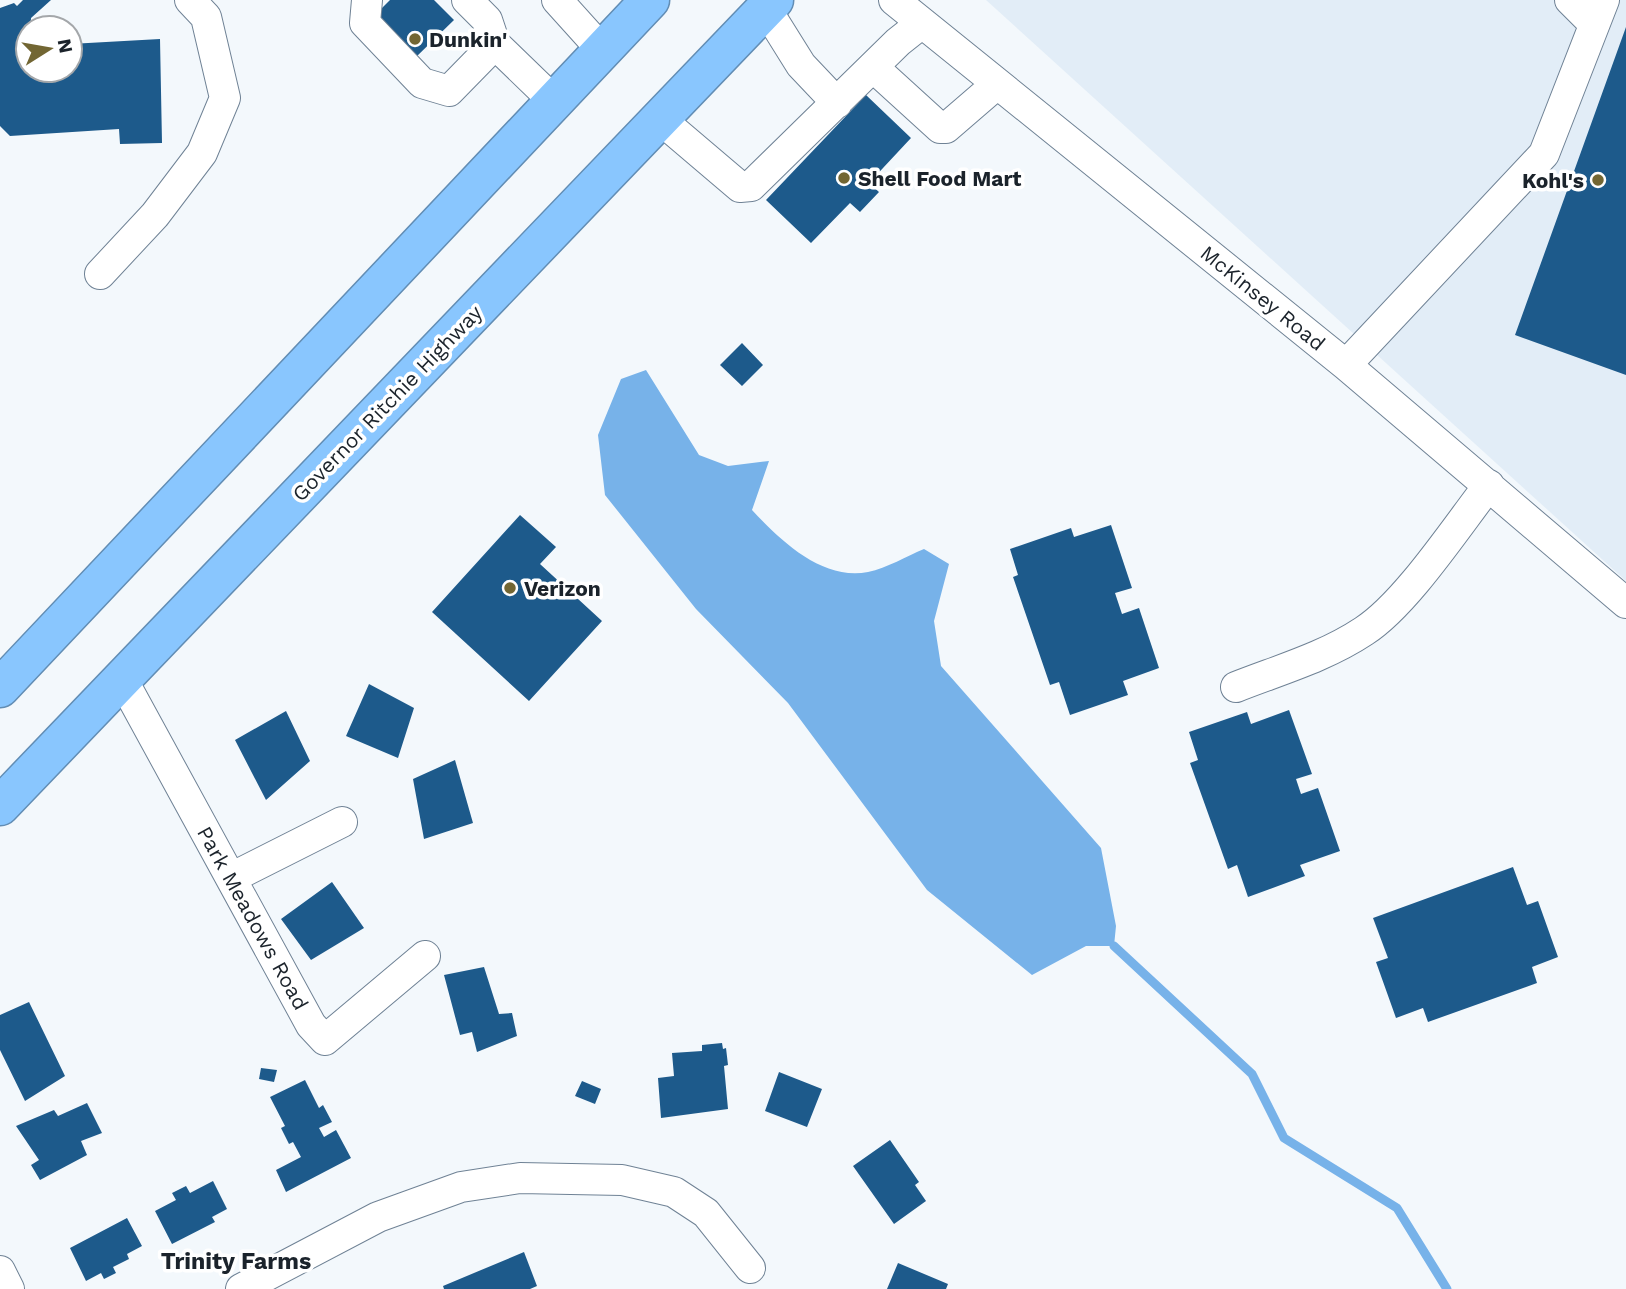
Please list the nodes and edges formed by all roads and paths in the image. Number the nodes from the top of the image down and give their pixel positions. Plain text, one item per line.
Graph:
1 (190, 0) edge
2 (367, 0) edge
3 (467, 0) edge
4 (557, 0) edge
5 (650, 0) edge
6 (894, 0) edge
7 (1570, 0) edge
8 (770, 4) edge
9 (1599, 12) edge
10 (922, 23) junction
11 (495, 44) junction
12 (603, 51) junction
13 (873, 68) junction
14 (998, 84) junction
15 (555, 102) junction
16 (836, 103) junction
17 (660, 119) junction
18 (100, 274) dead end
19 (1346, 365) junction
20 (1489, 485) junction
21 (1626, 603) edge
22 (122, 679) junction
23 (1236, 687) dead end
24 (0, 688) edge
25 (0, 806) edge
26 (342, 821) dead end
27 (231, 878) junction
28 (425, 956) dead end
29 (750, 1268) dead end
30 (0, 1271) edge
31 (9, 1289) edge
32 (241, 1289) edge

1 - 18 street
2 - 11 street
3 - 11 street
4 - 12 street
5 - 12 highway
6 - 10 street, McKinsey Road
7 - 9 street
8 - 16 street
8 - 17 highway, Governor Ritchie Highway
9 - 19 street
10 - 13 street
10 - 14 street, McKinsey Road
11 - 15 street
12 - 15 highway
13 - 14 street
13 - 16 street
14 - 19 street, McKinsey Road
15 - 24 highway
16 - 17 street
17 - 22 highway, Governor Ritchie Highway
19 - 20 street, McKinsey Road
20 - 21 street, McKinsey Road
20 - 23 street
22 - 25 highway, Governor Ritchie Highway
22 - 27 street, Park Meadows Road
26 - 27 street
27 - 28 street, Park Meadows Road
29 - 32 street
30 - 31 street

